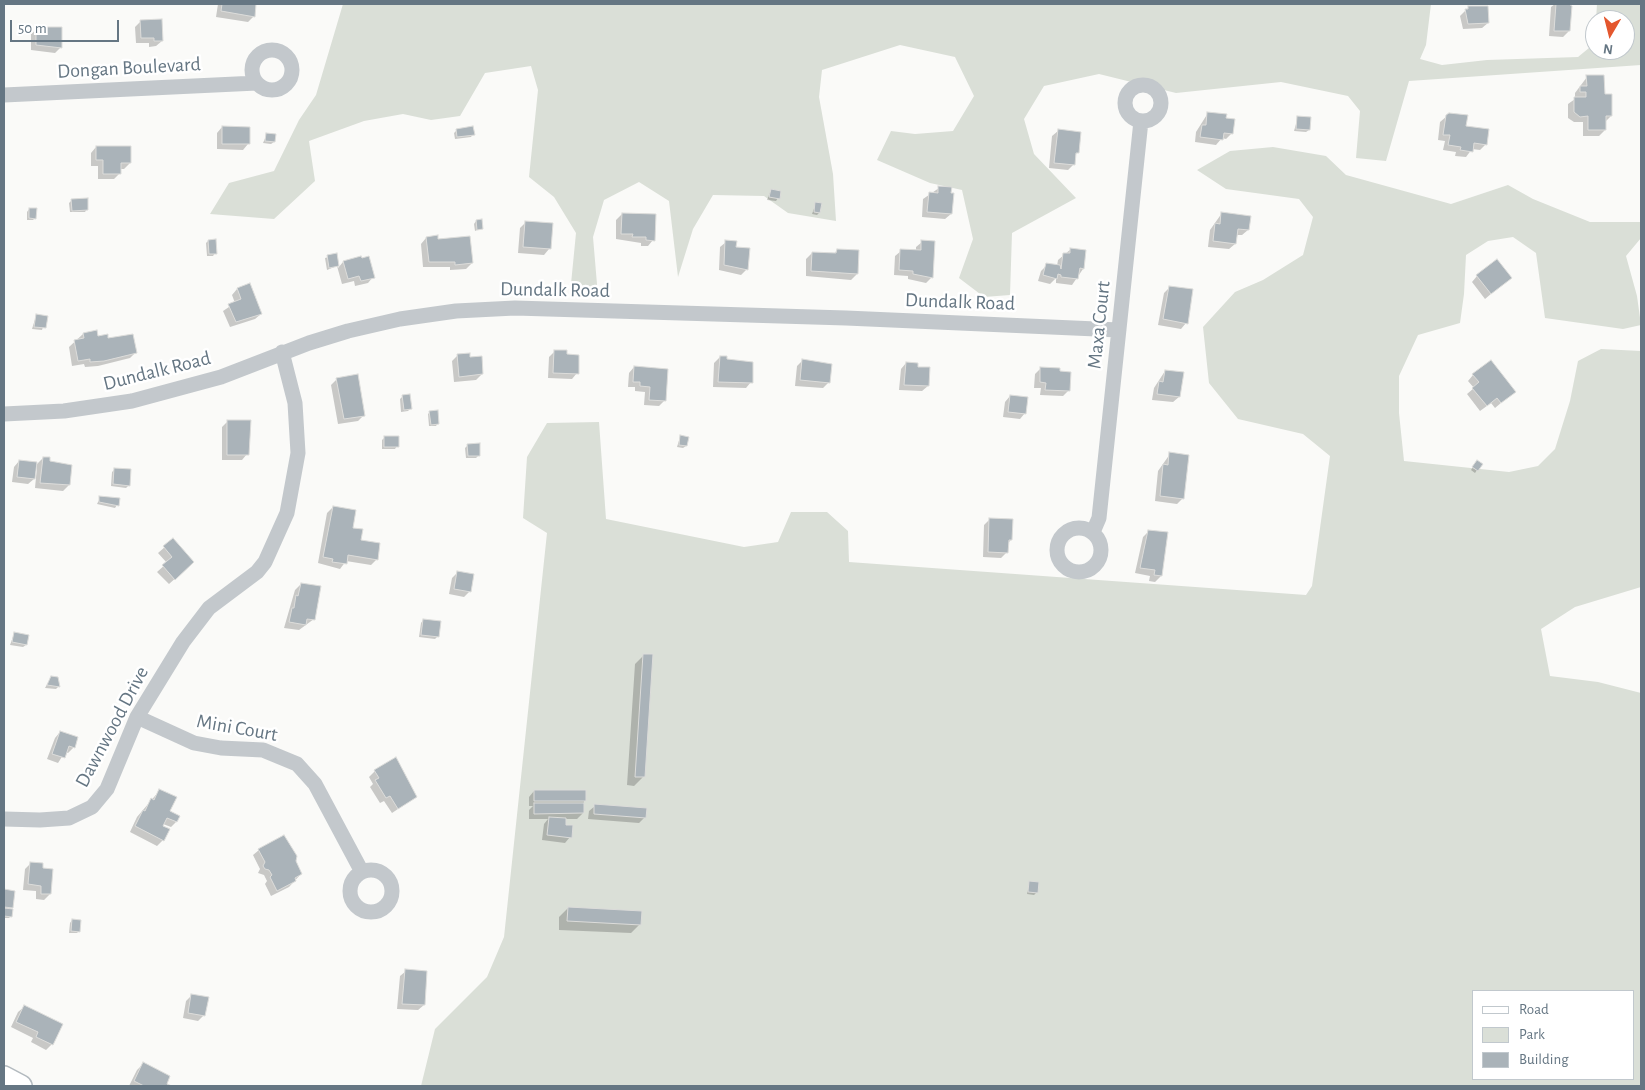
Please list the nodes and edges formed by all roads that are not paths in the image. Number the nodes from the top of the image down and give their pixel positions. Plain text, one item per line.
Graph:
1 (257, 83) dead end
2 (4, 95) edge
3 (1141, 121) dead end
4 (1119, 330) junction
5 (282, 352) junction
6 (4, 414) edge
7 (1093, 532) dead end
8 (137, 717) junction
9 (4, 819) edge
10 (362, 872) dead end
11 (4, 1078) edge
12 (20, 1086) edge

1 - 2 street, Dongan Boulevard
3 - 4 street, Maxa Court
4 - 5 street, Dundalk Road
4 - 7 street, Maxa Court
5 - 6 street, Dundalk Road
5 - 8 street, Dawnwood Drive
8 - 9 street, Dawnwood Drive
8 - 10 street, Mini Court
11 - 12 main road

